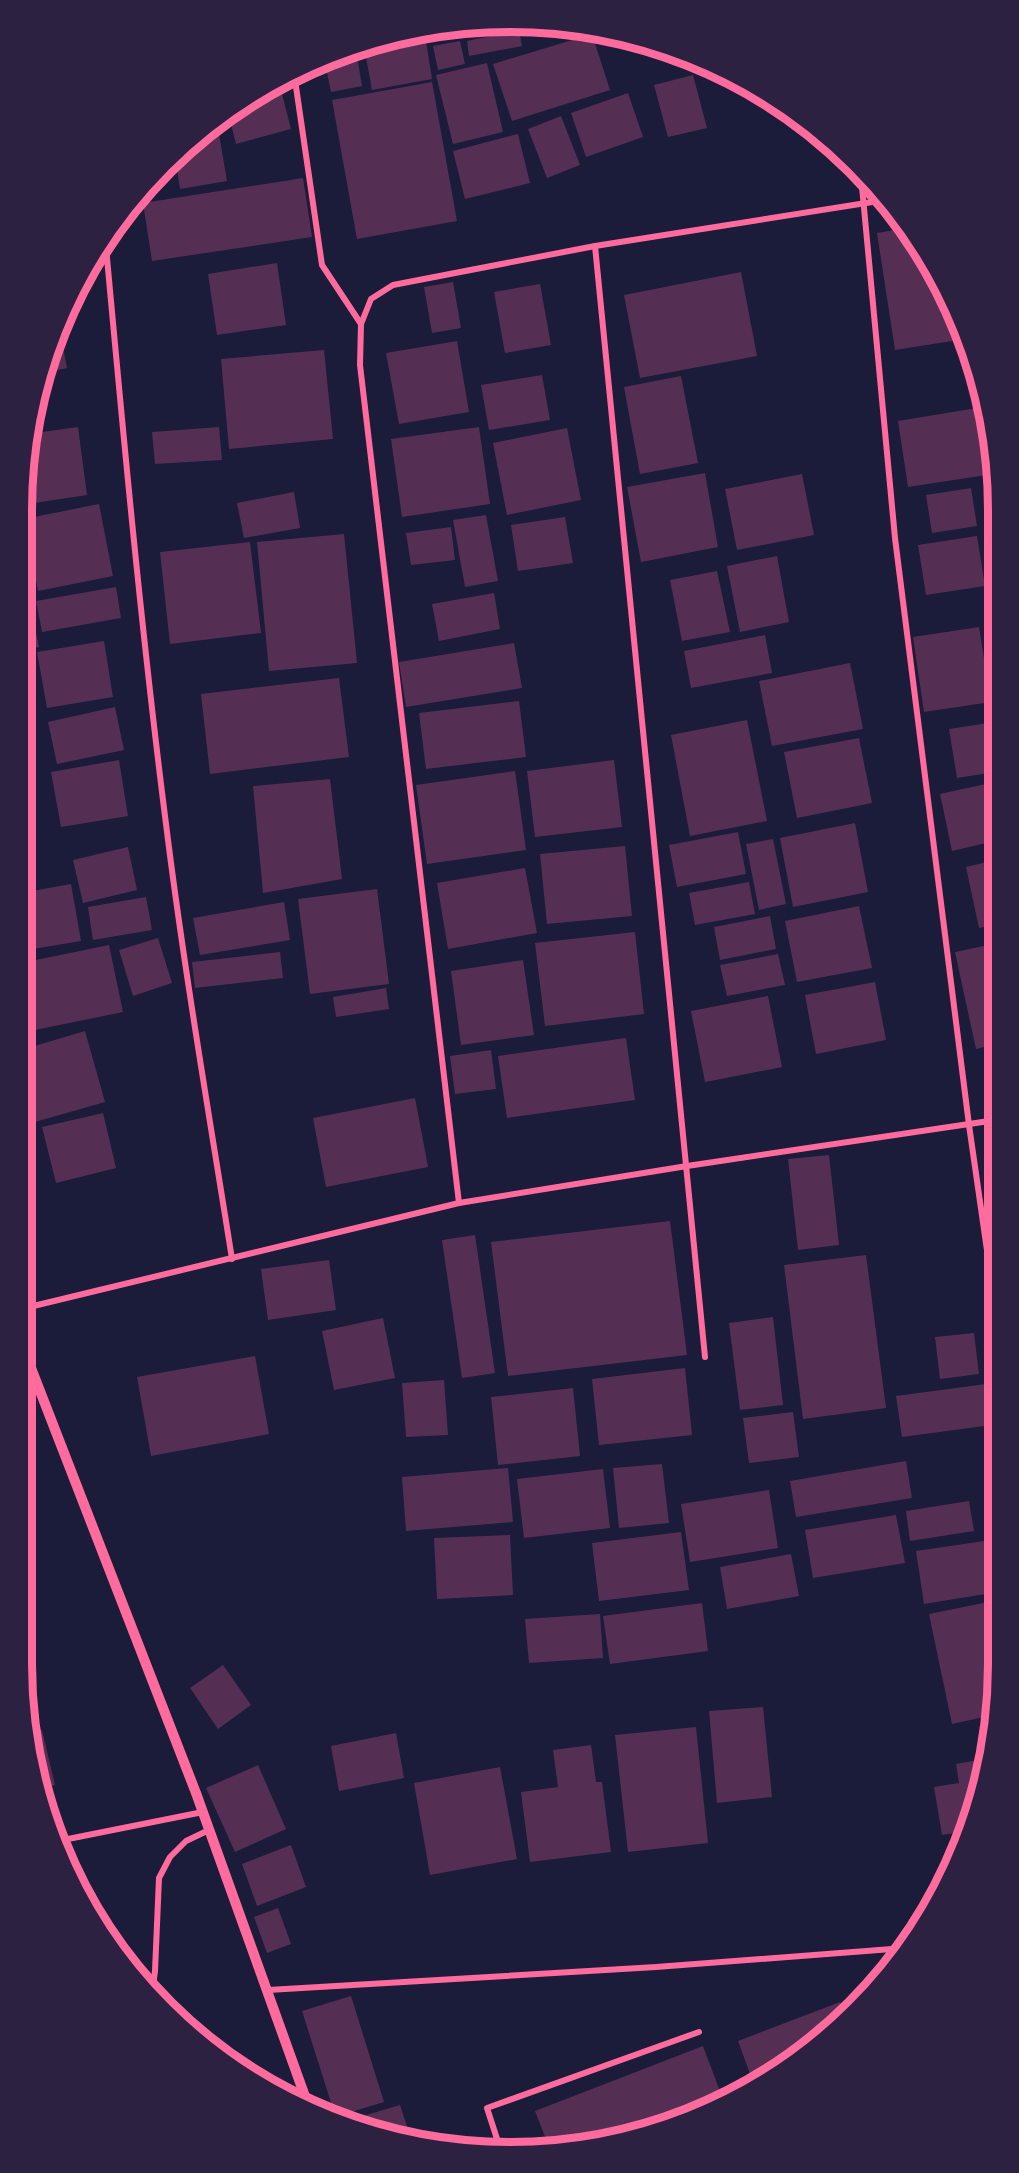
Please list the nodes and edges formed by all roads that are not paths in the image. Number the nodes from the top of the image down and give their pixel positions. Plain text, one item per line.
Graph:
1 (295, 82) edge
2 (863, 188) edge
3 (875, 202) edge
4 (865, 203) junction
5 (595, 246) junction
6 (107, 253) edge
7 (361, 324) junction
8 (988, 1121) edge
9 (969, 1125) junction
10 (687, 1166) junction
11 (459, 1203) junction
12 (988, 1257) edge
13 (232, 1259) junction
14 (32, 1306) edge
15 (705, 1357) dead end
16 (32, 1370) edge
17 (203, 1812) junction
18 (209, 1830) junction
19 (66, 1839) edge
20 (893, 1949) edge
21 (153, 1982) edge
22 (268, 1990) junction
23 (699, 2032) dead end
24 (305, 2095) edge
25 (498, 2141) edge

1 - 7 street
2 - 4 street
3 - 4 street
4 - 5 street
4 - 9 street
5 - 7 street
5 - 10 street
6 - 13 street
7 - 11 street
8 - 9 street
9 - 10 street
9 - 12 street
10 - 11 street
10 - 15 street
11 - 13 street
13 - 14 street
16 - 17 street
17 - 18 street
17 - 19 street
18 - 21 street
18 - 22 street
20 - 22 street
22 - 24 street
23 - 25 street

